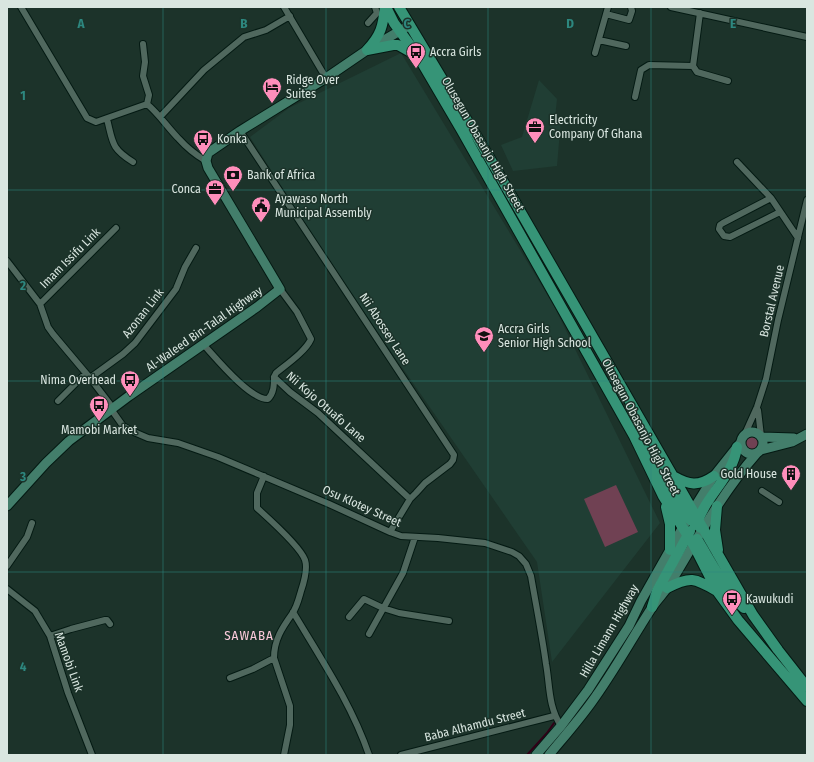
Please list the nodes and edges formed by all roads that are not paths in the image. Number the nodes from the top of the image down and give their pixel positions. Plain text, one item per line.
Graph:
1 (21, 7) edge
2 (284, 7) edge
3 (375, 7) edge
4 (385, 7) edge
5 (399, 7) edge
6 (608, 7) edge
7 (631, 7) edge
8 (671, 7) edge
9 (692, 9) edge
10 (700, 13) junction
11 (606, 14) junction
12 (290, 16) junction
13 (368, 22) dead end
14 (410, 25) junction
15 (400, 32) junction
16 (807, 37) edge
17 (599, 40) junction
18 (142, 44) dead end
19 (626, 46) dead end
20 (367, 50) junction
21 (595, 53) dead end
22 (418, 56) junction
23 (692, 66) junction
24 (326, 78) junction
25 (728, 81) dead end
26 (635, 97) dead end
27 (147, 104) junction
28 (160, 117) junction
29 (106, 119) junction
30 (240, 131) junction
31 (206, 161) junction
32 (133, 162) dead end
33 (737, 162) dead end
34 (771, 198) junction
35 (807, 200) edge
36 (780, 212) junction
37 (116, 228) dead end
38 (798, 238) junction
39 (196, 248) dead end
40 (7, 261) edge
41 (280, 289) junction
42 (40, 304) junction
43 (203, 344) junction
44 (88, 376) junction
45 (274, 377) junction
46 (58, 401) dead end
47 (757, 407) junction
48 (112, 408) junction
49 (634, 436) junction
50 (761, 436) junction
51 (803, 436) edge
52 (741, 442) junction
53 (759, 452) junction
54 (264, 476) junction
55 (673, 476) junction
56 (714, 476) junction
57 (762, 491) dead end
58 (664, 496) junction
59 (410, 499) junction
60 (779, 502) dead end
61 (7, 506) edge
62 (717, 506) junction
63 (32, 523) dead end
64 (693, 528) junction
65 (390, 532) junction
66 (415, 537) junction
67 (670, 550) junction
68 (720, 556) junction
69 (7, 566) edge
70 (667, 588) junction
71 (7, 589) edge
72 (717, 591) junction
73 (652, 607) junction
74 (383, 608) junction
75 (293, 612) junction
76 (753, 615) junction
77 (349, 617) dead end
78 (449, 621) dead end
79 (110, 624) dead end
80 (369, 634) dead end
81 (50, 636) junction
82 (274, 658) junction
83 (230, 678) dead end
84 (807, 687) edge
85 (807, 701) edge
86 (554, 716) junction
87 (561, 726) junction
88 (92, 755) edge
89 (284, 755) edge
90 (369, 755) edge
91 (402, 755) edge
92 (536, 755) edge
93 (548, 755) edge

1 - 29 street
2 - 12 street
3 - 13 street
4 - 15 main road, Olusegun Obasanjo High Street
4 - 20 main road
5 - 14 main road, Olusegun Obasanjo High Street
6 - 11 street
7 - 11 street
8 - 9 street
9 - 10 street
10 - 16 street
10 - 23 street
11 - 17 street
12 - 24 street
12 - 28 street
14 - 15 street
14 - 55 main road, Olusegun Obasanjo High Street
15 - 20 street
15 - 22 main road, Olusegun Obasanjo High Street
17 - 19 street
17 - 21 street
18 - 27 street
20 - 22 main road
20 - 24 street
22 - 49 main road, Olusegun Obasanjo High Street
23 - 25 street
23 - 26 street
24 - 30 street
27 - 28 street
27 - 29 street
28 - 31 street
29 - 32 street
30 - 31 street
30 - 59 street, Nii Abossey Lane
31 - 41 street, Al-Waleed Bin-Talal Highway
33 - 34 street
34 - 36 street
34 - 36 street
35 - 38 street, Borstal Avenue
36 - 38 street
37 - 42 street, Imam Issifu Link
38 - 47 street, Borstal Avenue
39 - 44 street, Azonan Link
40 - 42 street, Osu Klotey Street
41 - 43 street, Al-Waleed Bin-Talal Highway
41 - 45 street, Nii Kojo Otuafo Lane
42 - 44 street, Osu Klotey Street
43 - 45 street
43 - 48 street, Al-Waleed Bin-Talal Highway
44 - 46 street
44 - 48 street, Osu Klotey Street
45 - 59 street, Nii Kojo Otuafo Lane
47 - 50 street, Borstal Avenue
47 - 52 street, Borstal Avenue
48 - 54 street, Osu Klotey Street
48 - 61 street, Al-Waleed Bin-Talal Highway
49 - 58 main road, Olusegun Obasanjo High Street
49 - 64 main road
50 - 51 street
50 - 52 street
50 - 53 street
51 - 53 street
52 - 53 street
52 - 56 street
52 - 64 main road
53 - 62 street
54 - 65 street, Osu Klotey Street
54 - 75 street
55 - 56 main road
55 - 64 main road, Olusegun Obasanjo High Street
56 - 64 street
57 - 60 street
58 - 64 main road, Olusegun Obasanjo High Street
58 - 67 main road
59 - 65 street, Nii Abossey Lane
62 - 64 street
62 - 68 main road
63 - 69 street
64 - 67 street, Hilla Limann Highway
64 - 68 main road, Olusegun Obasanjo High Street
64 - 70 street, Hilla Limann Highway
64 - 72 main road, Olusegun Obasanjo High Street
64 - 73 main road
64 - 76 main road
65 - 66 street, Osu Klotey Street
66 - 74 street
66 - 86 street, Osu Klotey Street
67 - 87 street, Hilla Limann Highway
68 - 76 main road, Olusegun Obasanjo High Street
70 - 72 main road
70 - 73 street, Hilla Limann Highway
71 - 81 street, Mamobi Link
72 - 85 main road, Olusegun Obasanjo High Street
73 - 93 street, Hilla Limann Highway
74 - 77 street
74 - 78 street
74 - 80 street
75 - 82 street
75 - 90 street
76 - 84 main road, Olusegun Obasanjo High Street
79 - 81 street
81 - 88 street, Mamobi Link
82 - 83 street
82 - 89 street
86 - 87 street, Osu Klotey Street
86 - 91 street, Baba Alhamdu Street
87 - 92 street, Hilla Limann Highway

